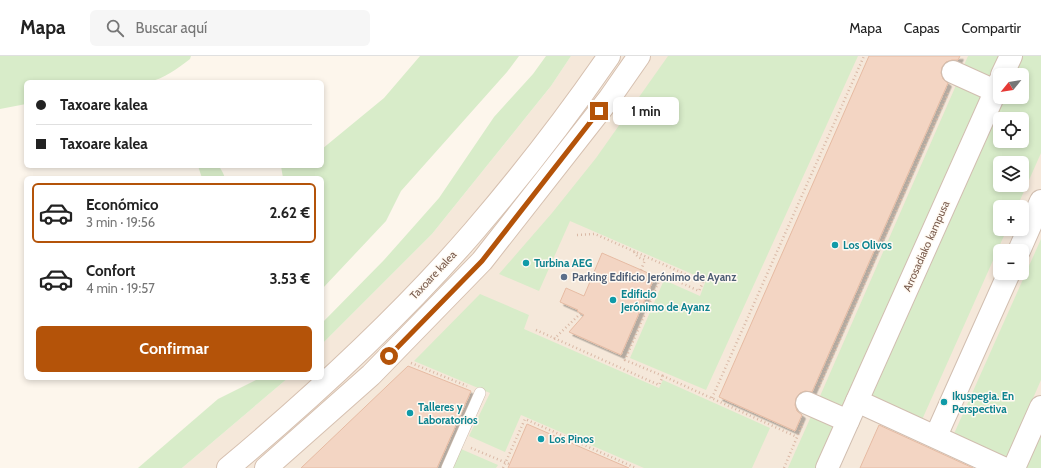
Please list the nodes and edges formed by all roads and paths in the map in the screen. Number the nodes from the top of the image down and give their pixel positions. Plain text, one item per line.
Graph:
1 (609, 56) edge
2 (639, 56) edge
3 (864, 56) edge
4 (1011, 56) edge
5 (1005, 68) edge
6 (955, 73) joint
7 (993, 81) edge
8 (993, 95) edge
9 (1041, 201) edge
10 (577, 235) dead end
11 (1021, 244) edge
12 (634, 251) junction
13 (641, 270) dead end
14 (1006, 280) edge
15 (580, 313) dead end
16 (536, 330) dead end
17 (554, 339) junction
18 (408, 361) dead end
19 (663, 376) junction
20 (477, 391) joint
21 (712, 398) junction
22 (857, 401) junction
23 (809, 404) junction
24 (1041, 407) edge
25 (848, 421) junction
26 (936, 436) junction
27 (797, 437) junction
28 (458, 442) junction
29 (506, 463) junction
30 (509, 464) dead end
31 (228, 468) edge
32 (266, 468) edge
33 (447, 468) edge
34 (503, 468) edge
35 (636, 468) edge
36 (784, 468) edge
37 (827, 468) edge
38 (1003, 468) edge
39 (1014, 468) edge

1 - 31 street, Taxoare kalea
2 - 32 street
3 - 21 path
4 - 5 street, Arrosadiako kampusa
6 - 7 street
6 - 23 path
8 - 22 street, Arrosadiako kampusa
9 - 11 street
10 - 12 path
12 - 13 path
12 - 19 path
14 - 26 street
15 - 17 path
16 - 17 path
17 - 19 path
18 - 20 path
19 - 21 path
20 - 28 lane
21 - 27 path
22 - 25 street, Arrosadiako kampusa
22 - 26 street
23 - 25 street
23 - 27 path
24 - 39 street
25 - 37 street, Arrosadiako kampusa
26 - 38 street
27 - 36 path
28 - 29 path
28 - 33 lane
29 - 30 path
29 - 34 path
29 - 35 path

